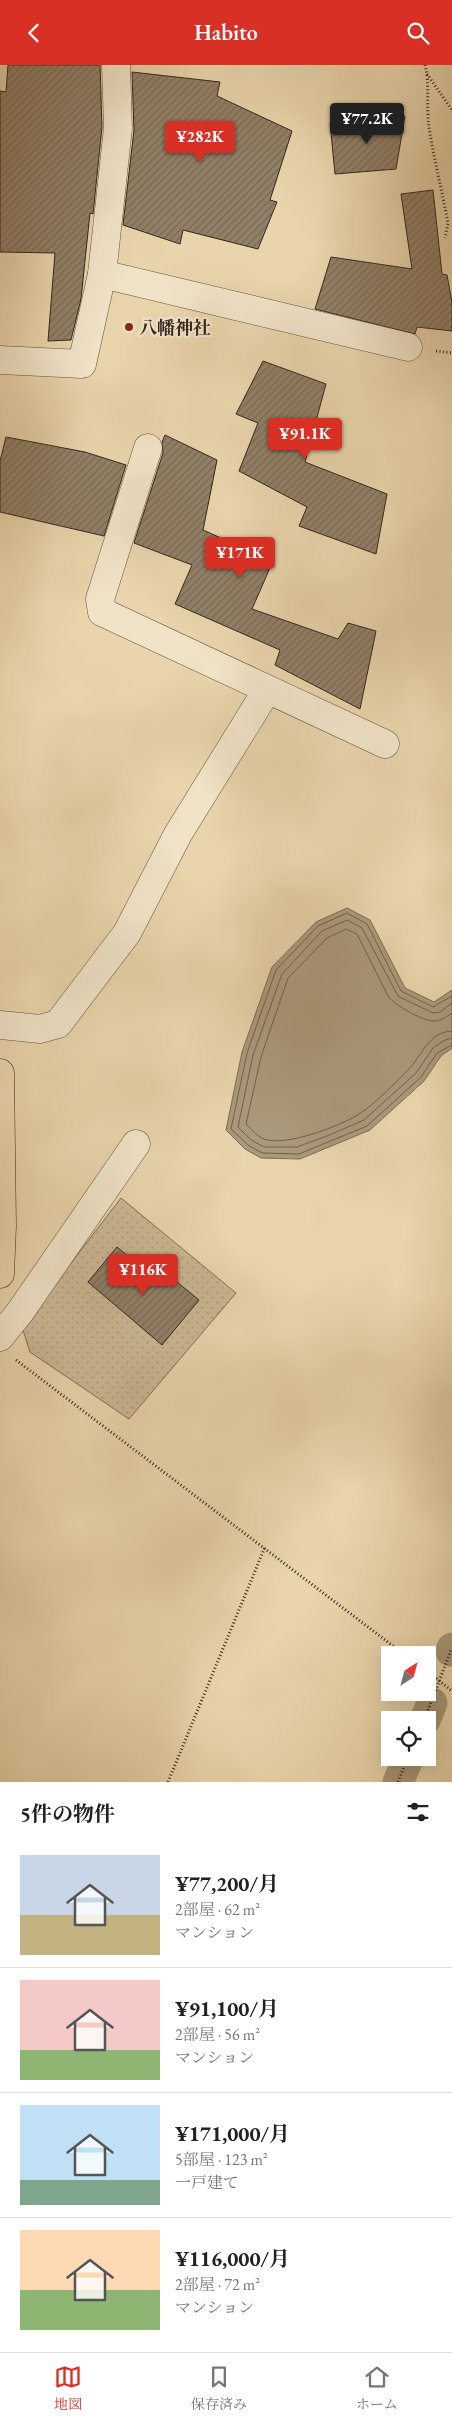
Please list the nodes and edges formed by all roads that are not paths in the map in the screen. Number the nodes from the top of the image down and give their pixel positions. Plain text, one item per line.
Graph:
1 (116, 65) edge
2 (102, 274) junction
3 (408, 347) dead end
4 (0, 360) edge
5 (148, 448) dead end
6 (267, 690) junction
7 (385, 745) dead end
8 (0, 1025) edge
9 (0, 1073) edge
10 (136, 1144) dead end
11 (0, 1274) edge
12 (0, 1337) edge

1 - 2 street
2 - 3 street
2 - 4 street
5 - 6 street
6 - 7 street
6 - 8 street
9 - 11 main road
10 - 12 street

